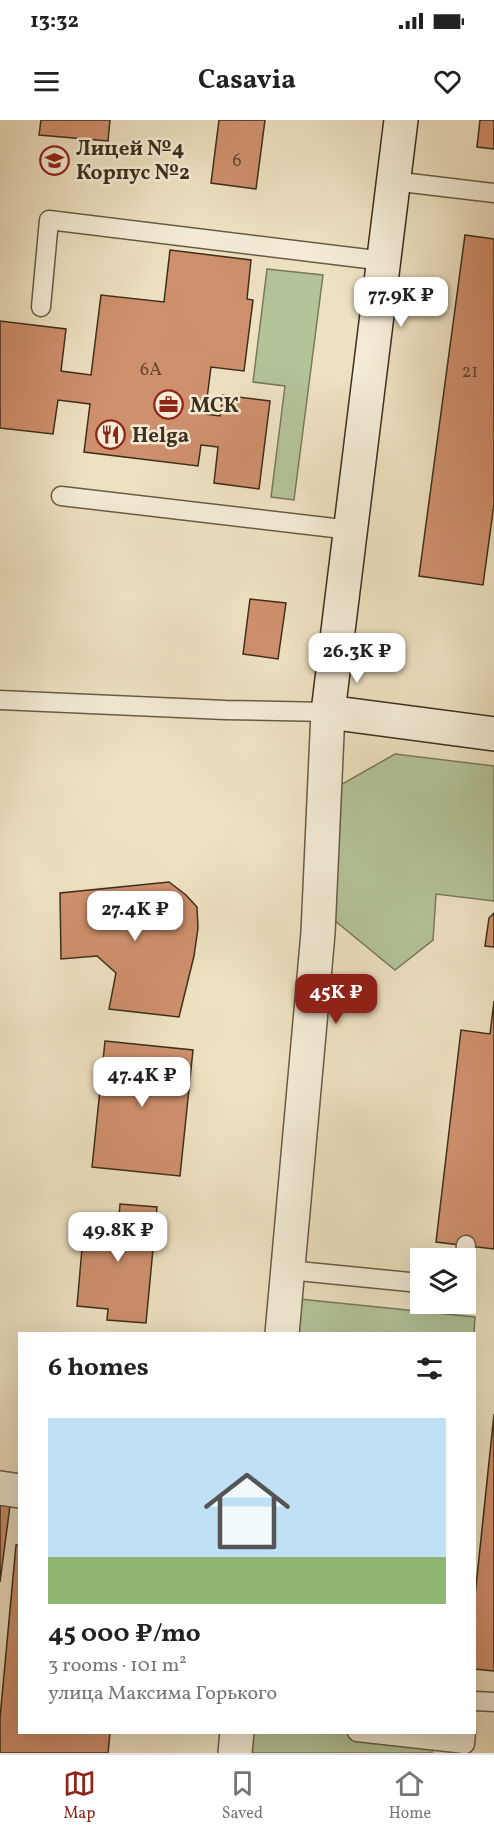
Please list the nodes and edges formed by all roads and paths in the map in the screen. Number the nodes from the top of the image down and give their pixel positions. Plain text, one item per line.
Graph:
1 (401, 120) edge
2 (393, 181) junction
3 (494, 193) edge
4 (384, 261) junction
5 (40, 307) dead end
6 (61, 496) dead end
7 (351, 530) junction
8 (0, 700) edge
9 (328, 712) junction
10 (494, 734) edge
11 (288, 1270) junction
12 (410, 1282) edge
13 (282, 1332) edge
14 (0, 1488) edge
15 (18, 1491) edge
16 (476, 1701) edge
17 (494, 1702) edge
18 (237, 1734) edge
19 (377, 1734) edge
20 (465, 1743) edge
21 (235, 1753) edge

1 - 2 main road
2 - 3 lane
2 - 4 main road
4 - 5 lane
4 - 7 main road
6 - 7 lane
7 - 9 main road
8 - 9 lane
9 - 10 main road
9 - 11 main road
11 - 12 lane
11 - 13 main road
14 - 15 main road
16 - 17 lane
18 - 21 main road
19 - 20 lane

